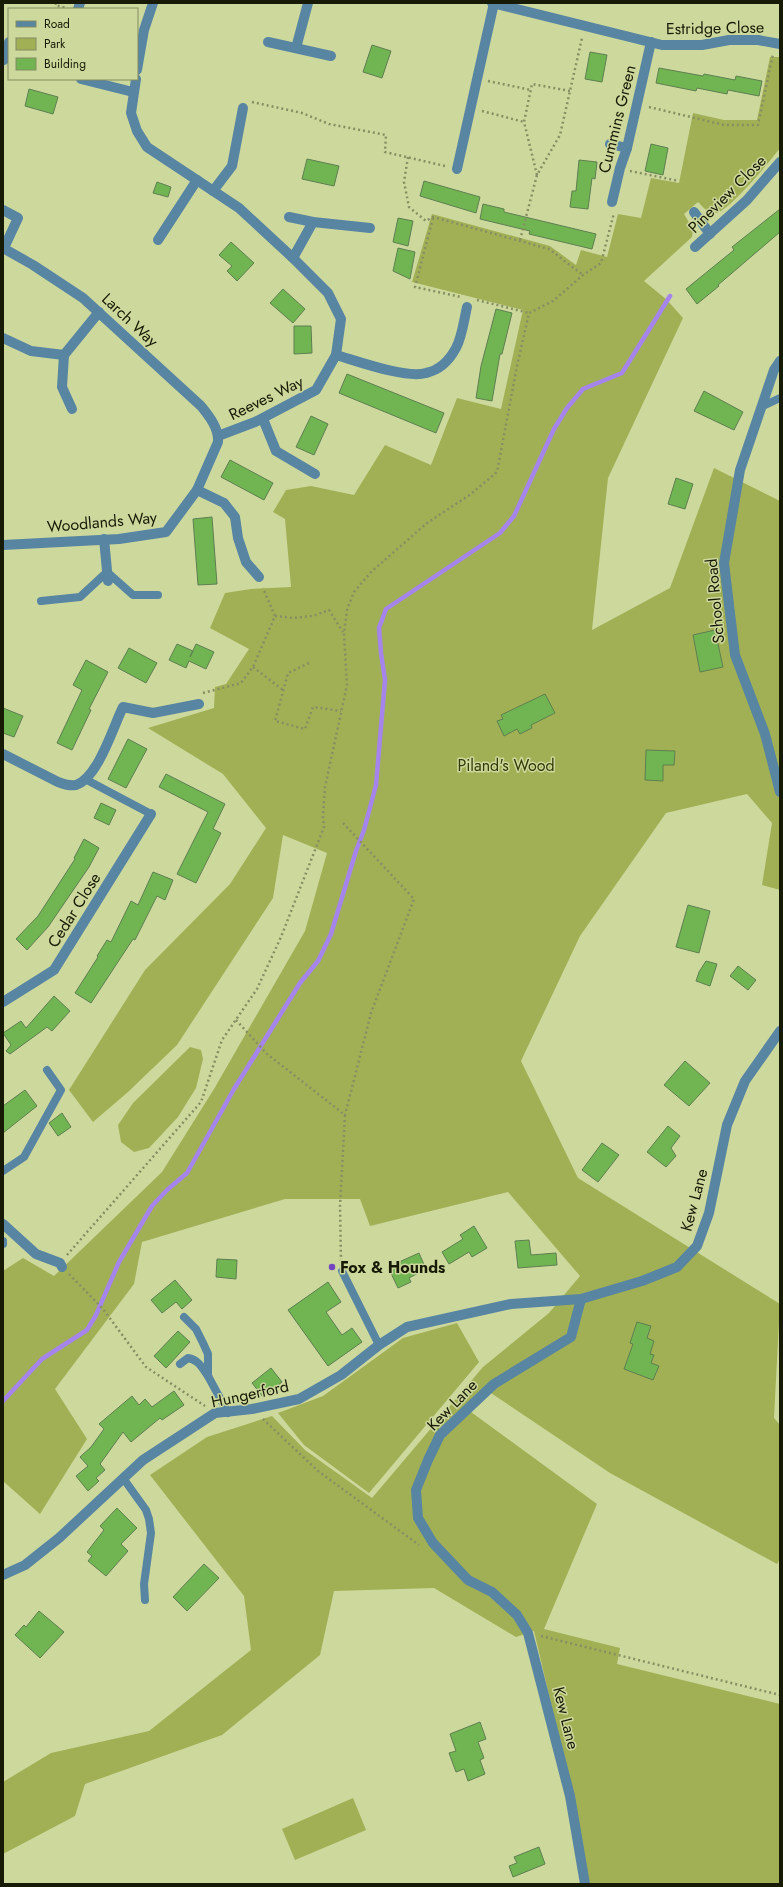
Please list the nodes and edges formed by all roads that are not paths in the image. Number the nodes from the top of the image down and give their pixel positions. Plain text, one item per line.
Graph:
1 (153, 3) edge
2 (308, 3) edge
3 (493, 3) edge
4 (512, 5) edge
5 (268, 42) dead end
6 (650, 42) junction
7 (777, 43) edge
8 (8, 46) edge
9 (296, 48) junction
10 (331, 56) dead end
11 (5, 60) edge
12 (138, 64) edge
13 (85, 80) edge
14 (136, 80) edge
15 (134, 92) junction
16 (243, 108) road end
17 (610, 144) dead end
18 (628, 148) junction
19 (780, 162) edge
20 (457, 169) road end
21 (197, 180) junction
22 (213, 191) junction
23 (612, 202) road end
24 (3, 210) edge
25 (694, 212) dead end
26 (288, 217) dead end
27 (313, 222) junction
28 (370, 228) dead end
29 (710, 234) junction
30 (158, 240) dead end
31 (695, 247) dead end
32 (4, 248) edge
33 (293, 258) junction
34 (469, 303) road end
35 (99, 312) junction
36 (3, 338) edge
37 (64, 355) junction
38 (336, 355) junction
39 (780, 361) edge
40 (780, 398) edge
41 (761, 407) junction
42 (72, 409) dead end
43 (263, 419) junction
44 (218, 436) junction
45 (315, 474) dead end
46 (197, 490) junction
47 (104, 539) junction
48 (3, 545) edge
49 (108, 576) junction
50 (259, 578) road end
51 (158, 595) dead end
52 (41, 601) dead end
53 (200, 704) road end
54 (3, 754) edge
55 (85, 779) junction
56 (780, 792) edge
57 (151, 814) joint
58 (3, 1002) edge
59 (780, 1031) edge
60 (47, 1070) dead end
61 (3, 1172) edge
62 (3, 1224) edge
63 (3, 1241) edge
64 (3, 1244) edge
65 (61, 1265) road end
66 (342, 1271) road end
67 (581, 1300) junction
68 (184, 1317) dead end
69 (379, 1345) junction
70 (180, 1364) dead end
71 (208, 1376) junction
72 (228, 1413) junction
73 (122, 1478) junction
74 (3, 1574) edge
75 (145, 1600) dead end
76 (585, 1884) edge

1 - 12 street
2 - 9 street
3 - 4 street, Estridge Close
3 - 20 street
4 - 6 street, Estridge Close
5 - 9 street
6 - 7 street, Estridge Close
6 - 18 street, Cummins Green
8 - 11 street
9 - 10 street
13 - 15 street
14 - 15 street, Reeves Way
15 - 21 street, Reeves Way
16 - 22 street
17 - 18 street
18 - 23 street, Cummins Green
19 - 29 street, Pineview Close
21 - 22 street, Reeves Way
21 - 30 street
22 - 33 street, Reeves Way
24 - 32 street
25 - 29 street
26 - 27 street
27 - 28 street
27 - 33 street
29 - 31 street, Pineview Close
32 - 35 street, Larch Way
33 - 38 street, Reeves Way
34 - 38 street
35 - 37 street
35 - 44 street, Larch Way
36 - 37 street
37 - 42 street
38 - 43 street, Reeves Way
39 - 41 street, School Road
40 - 41 lane
41 - 56 street, School Road
43 - 44 street, Reeves Way
43 - 45 street
44 - 46 street, Woodlands Way
46 - 47 street, Woodlands Way
46 - 50 street
47 - 48 street, Woodlands Way
47 - 49 street
49 - 51 lane
49 - 52 lane
53 - 55 street
54 - 55 street
55 - 57 lane
57 - 58 street, Cedar Close
59 - 67 street, Kew Lane
60 - 61 lane
62 - 65 street
63 - 64 lane
66 - 69 lane
67 - 69 street, Hungerford
67 - 76 street, Kew Lane
68 - 71 lane
69 - 72 street, Hungerford
70 - 71 lane
71 - 72 lane
72 - 73 street, Hungerford
73 - 74 street, Hungerford
73 - 75 lane

